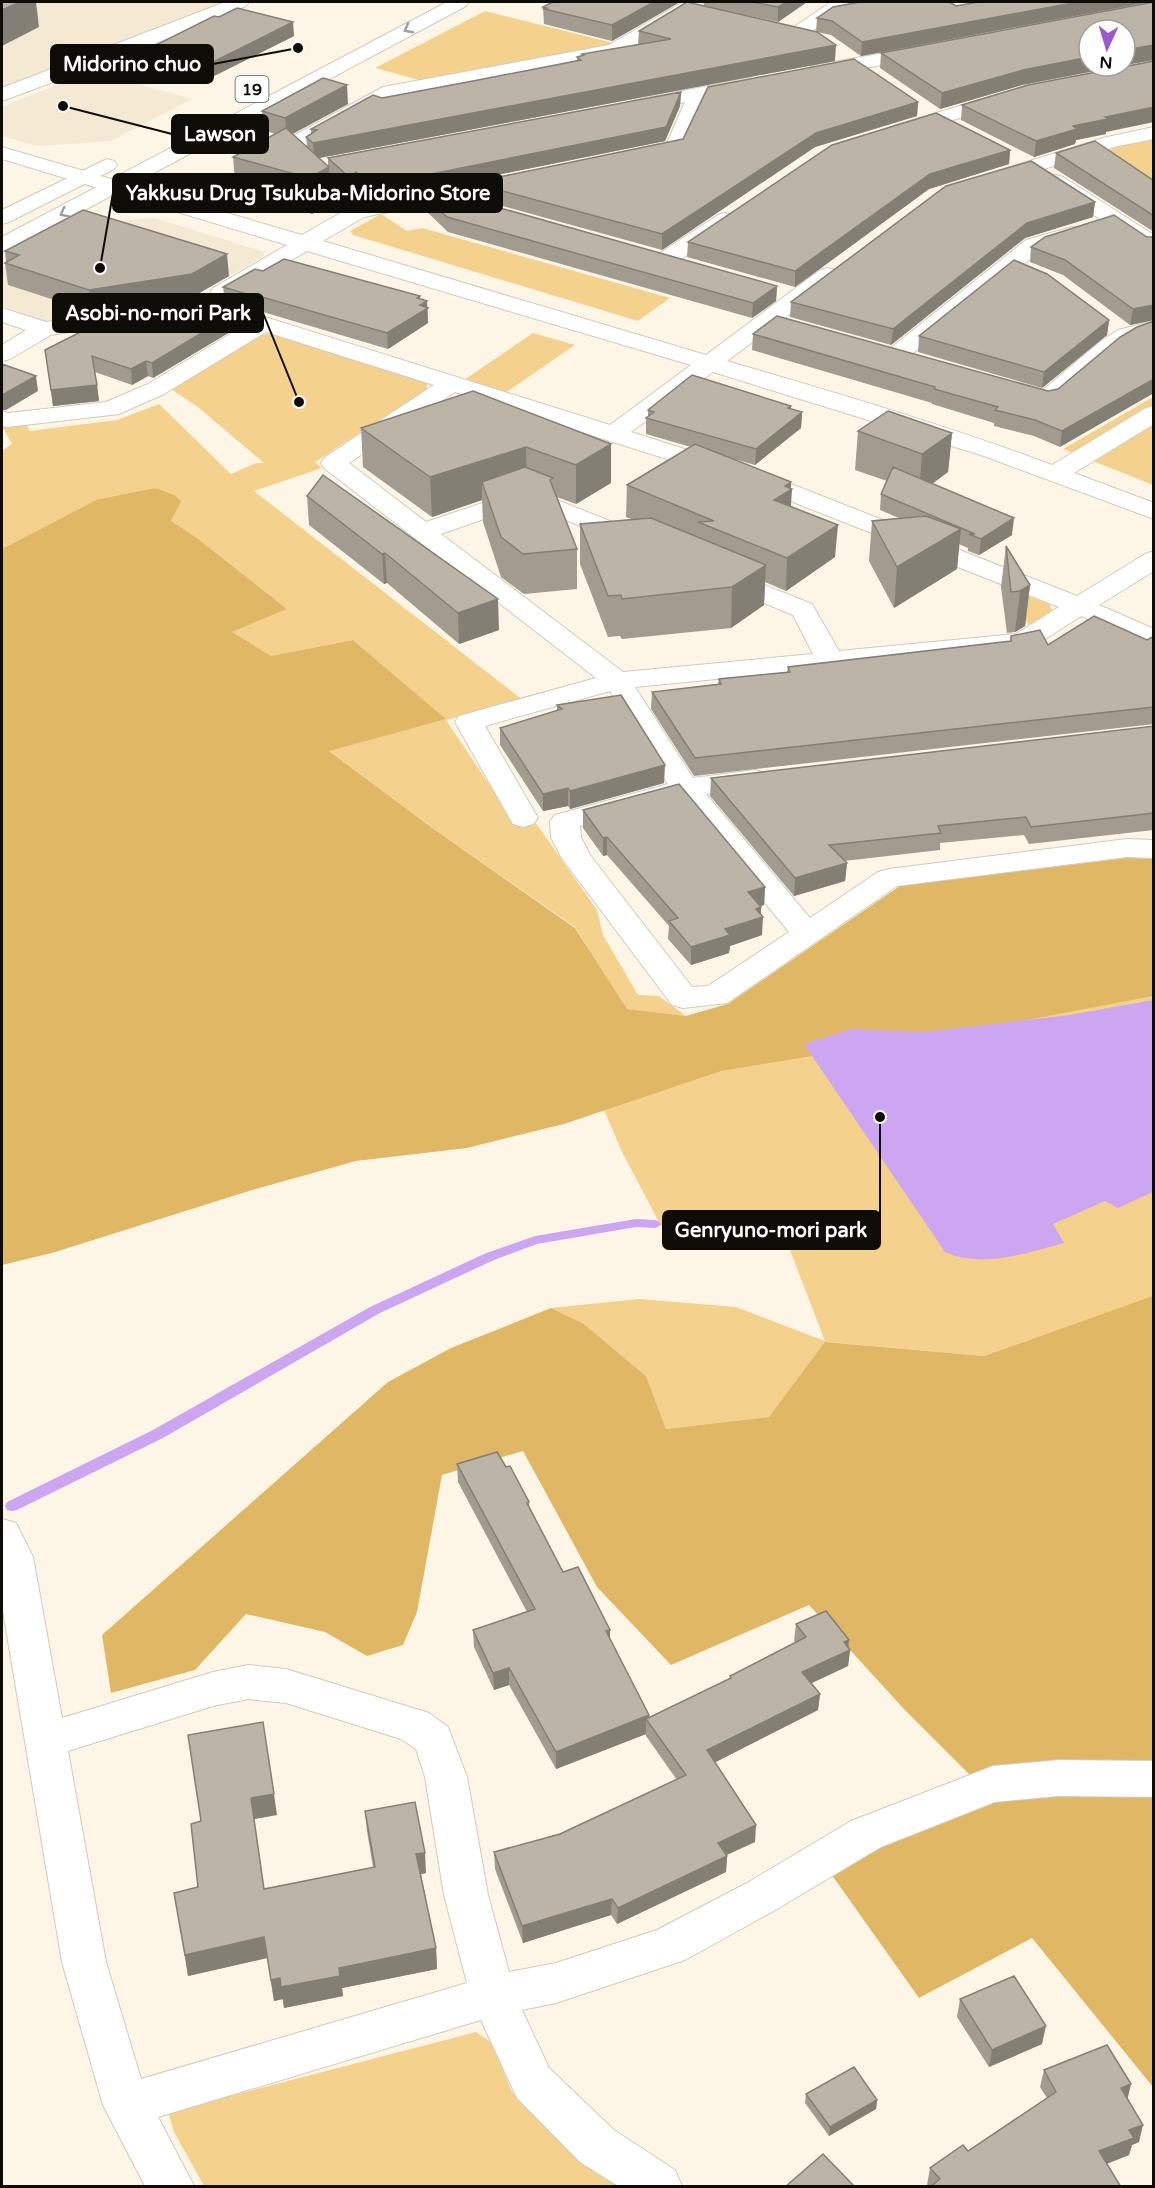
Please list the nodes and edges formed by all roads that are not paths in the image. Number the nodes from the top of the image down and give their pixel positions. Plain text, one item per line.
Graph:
1 (240, 2) edge
2 (460, 2) edge
3 (842, 2) edge
4 (695, 8) edge
5 (773, 30) edge
6 (795, 34) junction
7 (937, 49) edge
8 (857, 64) junction
9 (801, 74) edge
10 (766, 81) edge
11 (884, 82) edge
12 (1022, 93) edge
13 (698, 94) junction
14 (2, 95) edge
15 (920, 107) dead end
16 (616, 109) edge
17 (938, 119) junction
18 (959, 129) edge
19 (1154, 133) edge
20 (883, 135) edge
21 (2, 153) edge
22 (127, 154) dead end
23 (1012, 156) dead end
24 (617, 159) edge
25 (334, 163) edge
26 (1033, 166) junction
27 (309, 168) junction
28 (547, 173) edge
29 (84, 177) junction
30 (980, 182) edge
31 (116, 186) junction
32 (461, 190) junction
33 (744, 206) edge
34 (480, 208) edge
35 (357, 212) junction
36 (2, 218) edge
37 (1115, 219) junction
38 (304, 243) junction
39 (2, 245) edge
40 (1154, 245) edge
41 (643, 254) edge
42 (665, 260) junction
43 (844, 263) edge
44 (1010, 265) junction
45 (696, 269) edge
46 (1037, 274) edge
47 (775, 291) edge
48 (797, 297) junction
49 (182, 307) junction
50 (2, 315) edge
51 (261, 325) junction
52 (1154, 328) edge
53 (45, 329) junction
54 (2, 354) edge
55 (896, 356) edge
56 (710, 362) junction
57 (451, 384) junction
58 (995, 384) edge
59 (1154, 413) edge
60 (2, 418) edge
61 (615, 433) junction
62 (1055, 474) junction
63 (1154, 512) edge
64 (424, 531) junction
65 (660, 550) edge
66 (1154, 559) edge
67 (704, 568) edge
68 (1082, 607) junction
69 (1154, 639) edge
70 (830, 660) junction
71 (617, 681) junction
72 (779, 777) edge
73 (685, 788) junction
74 (523, 818) dead end
75 (1154, 849) edge
76 (807, 933) junction
77 (2, 1534) edge
78 (44, 1741) junction
79 (1154, 1779) edge
80 (493, 1996) junction
81 (126, 2105) junction
82 (170, 2187) edge
83 (658, 2187) edge

1 - 14 street
2 -> 31 street, 19
3 - 6 street
4 - 27 street
5 - 6 street
6 - 8 street
7 - 8 street
8 - 9 street
8 - 11 street
10 - 13 street
12 - 17 street
13 - 16 street
13 - 24 street
15 - 17 street
17 - 18 street
17 - 20 street
19 - 26 street
21 - 29 street
22 - 29 street
23 - 26 street
25 - 27 street
26 - 30 street
26 - 37 street
27 - 35 street
28 - 32 street
29 - 31 street
29 - 36 street
31 - 38 street
31 -> 39 street, 19
32 - 34 street
32 - 35 street
33 - 42 street
35 - 38 street
37 - 40 street
37 - 44 street
38 - 49 street
38 - 56 street
41 - 42 street
42 - 45 street
43 - 48 street
44 - 46 street
44 - 55 street
47 - 48 street
48 - 56 street
49 - 51 street
49 - 53 street
50 - 53 street
51 - 57 street
51 - 60 street
52 - 58 street
53 - 54 street
56 - 61 street
56 - 62 street
57 - 61 street
57 - 64 street
59 - 62 street
61 - 68 street
62 - 63 street
64 - 65 street
64 - 71 street
66 - 68 street
67 - 70 street
68 - 69 street
68 - 70 street
70 - 71 street
71 - 73 street
71 - 74 street
72 - 73 street
73 - 76 street
73 - 76 street
75 - 76 street
77 - 78 street
78 - 80 street
78 - 81 street
79 - 80 street
80 - 81 street
80 - 83 street
81 - 82 street

